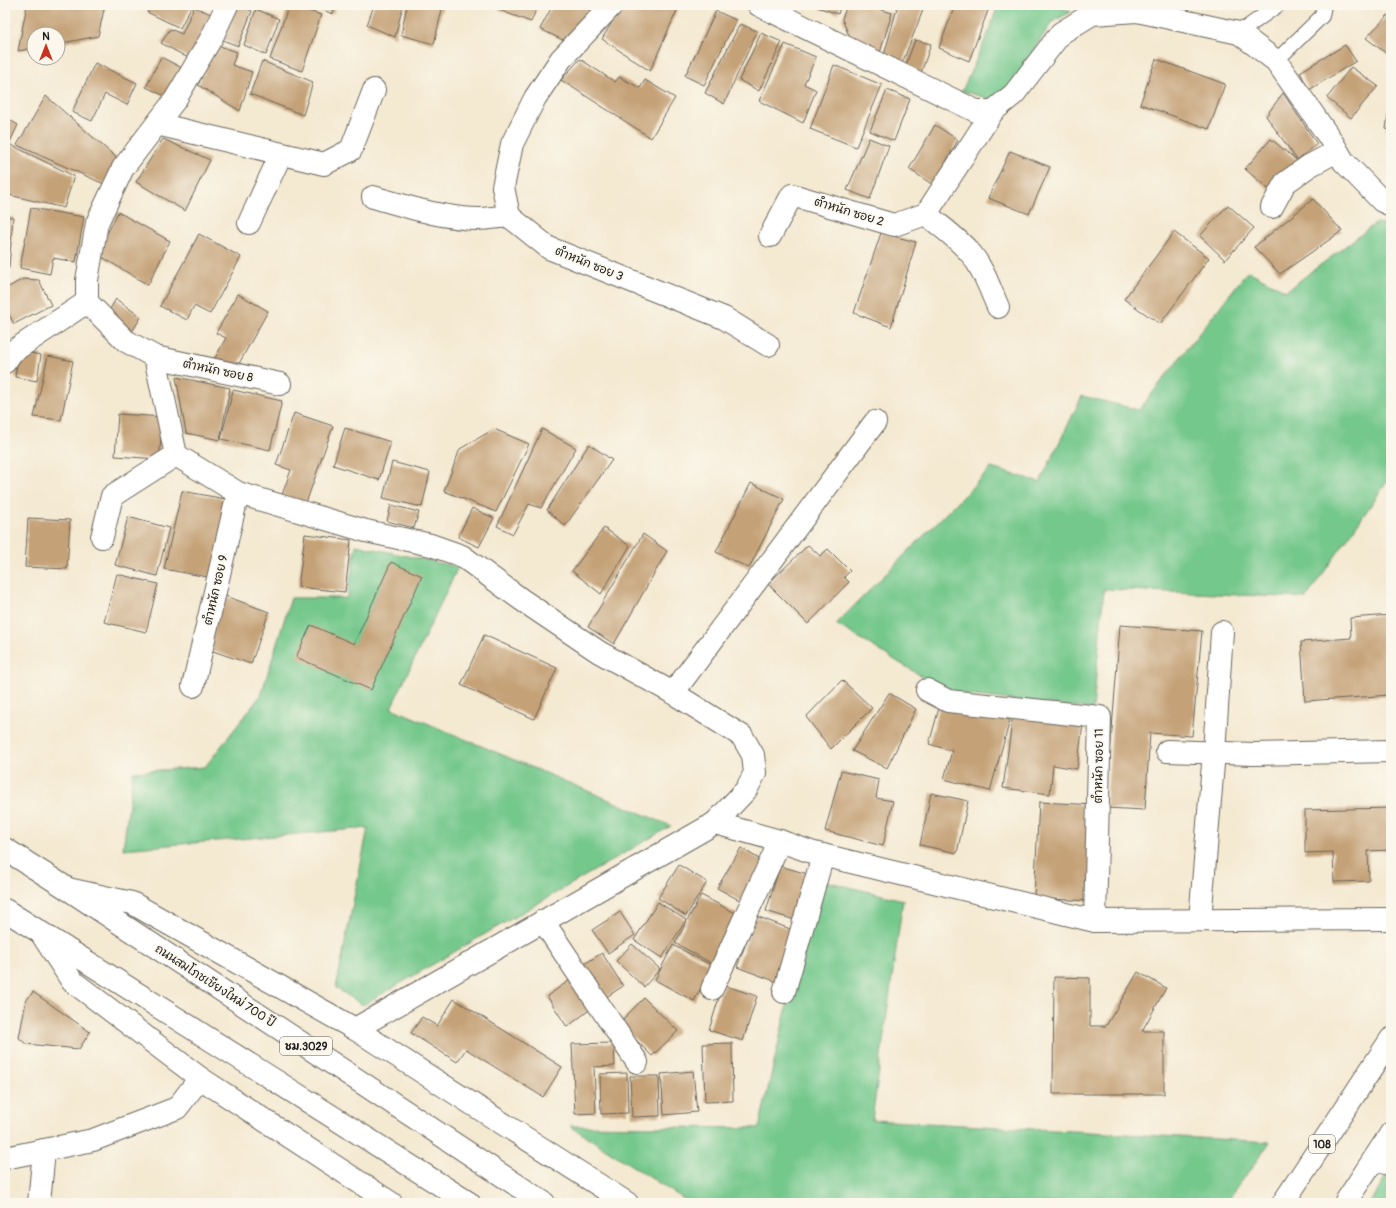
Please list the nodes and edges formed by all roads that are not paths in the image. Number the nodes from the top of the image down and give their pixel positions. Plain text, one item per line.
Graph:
1 (227, 5) edge
2 (612, 5) edge
3 (759, 5) edge
4 (1278, 5) edge
5 (1324, 5) edge
6 (1083, 10) edge
7 (1238, 33) junction
8 (1276, 62) junction
9 (374, 90) dead end
10 (993, 111) junction
11 (157, 124) junction
12 (1337, 151) junction
13 (281, 154) junction
14 (373, 197) dead end
15 (1391, 205) edge
16 (1272, 207) dead end
17 (926, 214) junction
18 (508, 216) junction
19 (249, 224) dead end
20 (770, 236) dead end
21 (87, 302) junction
22 (998, 307) dead end
23 (768, 346) dead end
24 (155, 357) junction
25 (5, 362) edge
26 (280, 384) dead end
27 (875, 422) dead end
28 (176, 455) junction
29 (238, 493) junction
30 (102, 537) dead end
31 (1222, 632) dead end
32 (193, 686) dead end
33 (927, 690) dead end
34 (672, 694) junction
35 (1391, 750) edge
36 (1167, 751) dead end
37 (1214, 752) junction
38 (715, 824) junction
39 (780, 841) junction
40 (5, 849) edge
41 (823, 855) junction
42 (68, 889) junction
43 (5, 910) edge
44 (1391, 919) edge
45 (1200, 920) junction
46 (543, 921) junction
47 (1095, 921) junction
48 (40, 932) junction
49 (712, 989) dead end
50 (784, 992) dead end
51 (355, 1029) junction
52 (1391, 1039) edge
53 (637, 1062) dead end
54 (200, 1078) junction
55 (1391, 1133) edge
56 (44, 1150) junction
57 (5, 1158) edge
58 (1381, 1166) edge
59 (39, 1203) edge
60 (391, 1203) edge
61 (469, 1203) edge
62 (544, 1203) edge
63 (627, 1203) edge
64 (1283, 1203) edge
65 (1345, 1203) edge

1 - 11 street
2 - 18 street
3 - 10 street
4 - 7 lane
5 - 8 lane
6 - 7 street
6 - 10 street
7 - 8 street
8 - 12 street
9 - 13 street
10 - 17 street
11 - 13 street
11 - 21 street
12 - 15 street
12 - 16 street
13 - 19 street
14 - 18 street
17 - 20 street, ตำหนัก ซอย 2
17 - 22 street
18 - 23 street, ตำหนัก ซอย 3
21 - 24 street, ตำหนัก ซอย 8
21 - 25 street
24 - 26 street, ตำหนัก ซอย 8
24 - 28 street
27 - 34 street
28 - 29 street
28 - 30 street
29 - 32 street, ตำหนัก ซอย 9
29 - 34 street
31 - 37 street
33 - 47 street, ตำหนัก ซอย 11
34 - 38 street
35 - 37 street
36 - 37 street
37 - 45 street
38 - 39 street
38 - 46 street
39 - 41 street
39 - 49 street
40 - 42 street, ถนนสมโภชเชียงใหม่ 700 ปี / ชม.3029
41 - 47 street
41 - 50 street
42 - 51 street
42 - 62 street, ถนนสมโภชเชียงใหม่ 700 ปี / ชม.3029
43 - 48 street
44 - 45 street
45 - 47 street
46 - 51 street
46 - 53 street
48 - 54 street
48 - 61 street
51 - 63 street
52 - 64 street, 108
54 - 56 street
54 - 60 street
55 - 58 street
56 - 57 street
56 - 59 street
58 - 65 street

